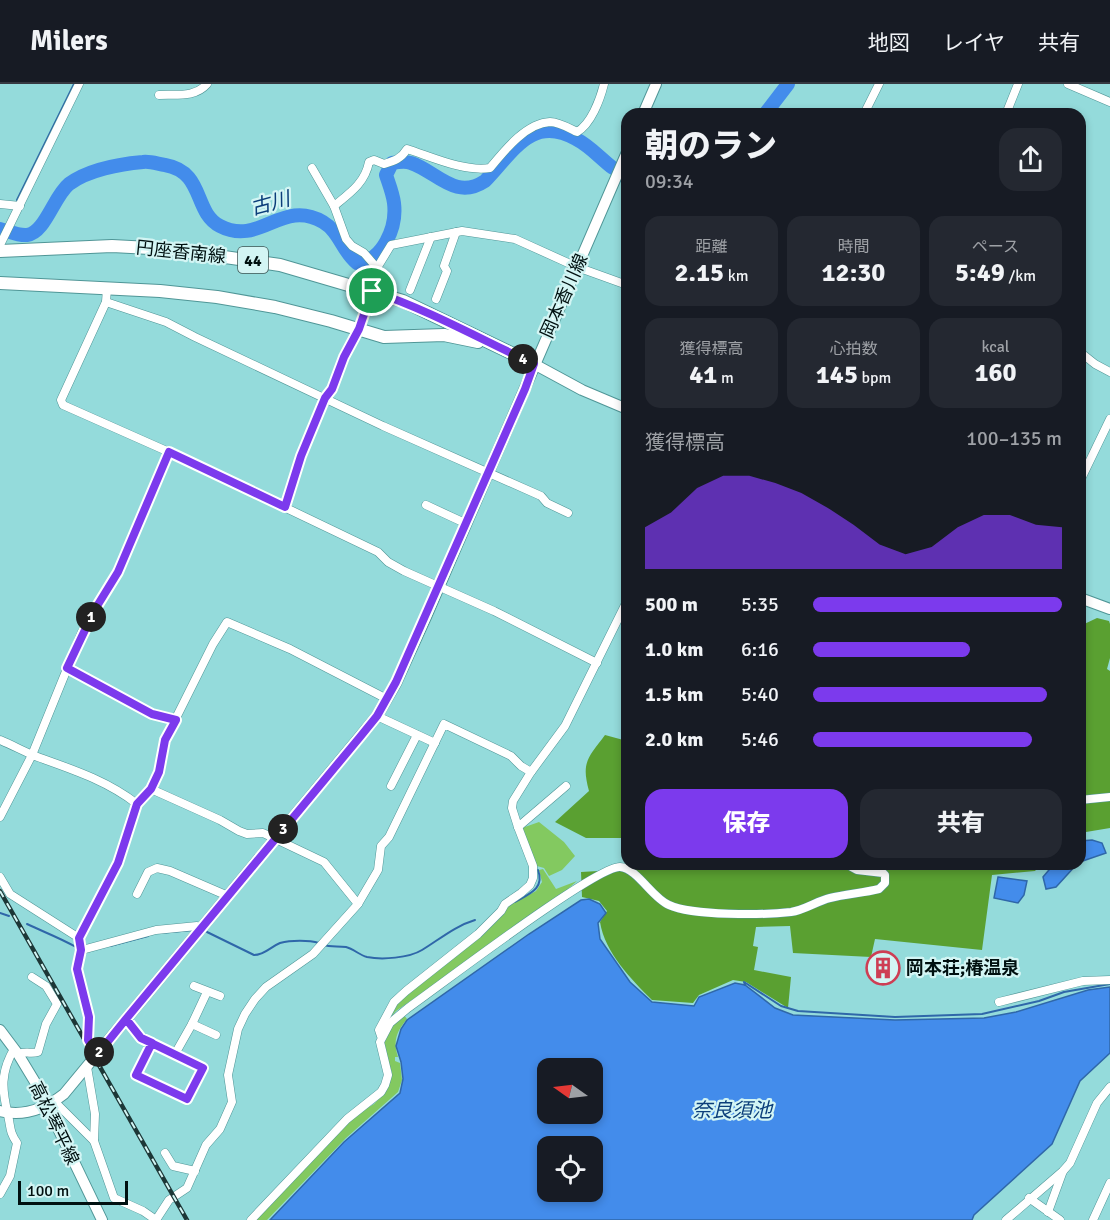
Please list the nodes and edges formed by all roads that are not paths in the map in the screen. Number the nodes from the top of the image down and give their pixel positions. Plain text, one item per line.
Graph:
1 (79, 84) edge
2 (207, 84) edge
3 (604, 84) edge
4 (656, 84) edge
5 (879, 84) edge
6 (1018, 84) edge
7 (1068, 84) edge
8 (159, 95) dead end
9 (1110, 102) edge
10 (646, 108) edge
11 (867, 108) edge
12 (1008, 108) edge
13 (621, 166) edge
14 (312, 168) dead end
15 (0, 204) edge
16 (20, 206) junction
17 (334, 206) junction
18 (456, 232) junction
19 (431, 237) junction
20 (0, 245) edge
21 (0, 251) edge
22 (375, 266) junction
23 (577, 267) junction
24 (0, 283) edge
25 (621, 283) edge
26 (42, 286) junction
27 (107, 288) junction
28 (410, 290) dead end
29 (0, 291) edge
30 (372, 291) junction
31 (436, 299) dead end
32 (106, 302) junction
33 (359, 329) junction
34 (491, 344) junction
35 (1086, 357) edge
36 (534, 364) junction
37 (1110, 372) edge
38 (325, 398) junction
39 (621, 406) edge
40 (1110, 418) edge
41 (169, 452) junction
42 (1086, 468) edge
43 (489, 473) junction
44 (426, 506) dead end
45 (285, 507) junction
46 (568, 513) dead end
47 (467, 524) junction
48 (440, 586) junction
49 (1086, 600) edge
50 (1110, 609) edge
51 (621, 613) edge
52 (597, 663) junction
53 (67, 668) junction
54 (387, 699) junction
55 (377, 716) junction
56 (176, 720) junction
57 (417, 735) junction
58 (0, 740) edge
59 (435, 743) junction
60 (32, 755) junction
61 (531, 772) junction
62 (391, 786) dead end
63 (566, 786) dead end
64 (151, 789) junction
65 (1110, 797) edge
66 (1086, 799) edge
67 (137, 804) junction
68 (0, 817) edge
69 (518, 827) junction
70 (275, 840) junction
71 (621, 867) edge
72 (628, 870) edge
73 (861, 870) edge
74 (0, 877) edge
75 (137, 894) dead end
76 (228, 896) junction
77 (358, 904) junction
78 (201, 928) junction
79 (79, 938) junction
80 (81, 950) junction
81 (32, 977) dead end
82 (1110, 980) edge
83 (194, 986) dead end
84 (207, 992) junction
85 (220, 996) dead end
86 (999, 1002) dead end
87 (126, 1019) junction
88 (192, 1024) junction
89 (0, 1030) edge
90 (216, 1035) dead end
91 (381, 1036) junction
92 (152, 1043) junction
93 (16, 1052) junction
94 (175, 1054) junction
95 (97, 1055) junction
96 (87, 1067) junction
97 (1110, 1087) edge
98 (50, 1103) junction
99 (4, 1112) edge
100 (94, 1141) junction
101 (165, 1153) dead end
102 (195, 1171) junction
103 (1063, 1171) junction
104 (1110, 1183) edge
105 (0, 1194) edge
106 (1029, 1198) junction
107 (1048, 1212) junction
108 (102, 1220) edge
109 (156, 1220) edge
110 (250, 1220) edge
111 (1006, 1220) edge
112 (1060, 1220) edge
113 (1093, 1220) edge

1 - 16 street
2 - 8 street
3 - 17 street
4 - 10 main road
5 - 11 street
6 - 12 street
7 - 9 street
13 - 23 main road, 岡本香川線
14 - 17 street
15 - 16 street
16 - 20 street
17 - 22 street
18 - 19 street
18 - 23 street
18 - 31 street
19 - 22 street
19 - 28 street
21 - 30 main road, 円座香南線 / 44
22 - 30 street
23 - 25 street
23 - 36 main road, 岡本香川線
24 - 26 main road, 円座香南線 / 44
26 - 27 main road, 円座香南線 / 44
26 - 29 main road, 44
27 - 32 street
27 - 33 main road, 円座香南線 / 44
30 - 33 street
30 - 34 main road, 円座香南線 / 44
32 - 38 street
32 - 41 street
33 - 34 main road, 円座香南線 / 44
33 - 38 street
34 - 36 main road, 円座香南線 / 44
35 - 37 street
36 - 39 main road
36 - 43 main road, 岡本香川線
38 - 43 street
38 - 45 street
40 - 42 street
41 - 45 street
41 - 53 street
43 - 46 street
43 - 47 main road, 岡本香川線
44 - 47 street
45 - 48 street
47 - 48 main road, 岡本香川線
48 - 52 street
48 - 54 main road, 岡本香川線
49 - 50 main road
51 - 52 street
52 - 61 street
53 - 56 street
53 - 60 street
54 - 55 main road, 岡本香川線
54 - 56 street
55 - 57 street
55 - 70 main road, 岡本香川線
56 - 64 street
57 - 59 street
57 - 62 street
58 - 60 street
59 - 61 street
59 - 77 street
60 - 67 street
60 - 68 street
61 - 69 street
63 - 69 street
64 - 67 street
64 - 70 street
65 - 66 street
67 - 79 street
69 - 91 street
70 - 76 main road, 岡本香川線
70 - 77 street
71 - 91 street
72 - 73 street
74 - 79 street
75 - 76 street
76 - 78 main road, 岡本香川線
77 - 102 street
78 - 80 street
78 - 87 main road, 岡本香川線
79 - 80 street
80 - 95 street
81 - 93 street
82 - 86 street
83 - 84 street
84 - 85 street
84 - 88 street
87 - 92 street
87 - 95 main road, 岡本香川線
88 - 90 street
88 - 94 street
89 - 93 main road, 高松琴平線
91 - 110 street
92 - 94 street
92 - 94 street
93 - 98 main road, 高松琴平線
93 - 99 street
95 - 96 main road, 岡本香川線
96 - 98 main road, 岡本香川線
96 - 100 street
97 - 103 street
98 - 99 main road, 岡本香川線
98 - 100 street
98 - 108 main road, 高松琴平線
99 - 105 street
100 - 109 street
101 - 102 street
102 - 109 street
103 - 106 street
103 - 107 street
104 - 113 street
106 - 107 street
106 - 111 street
107 - 112 street

